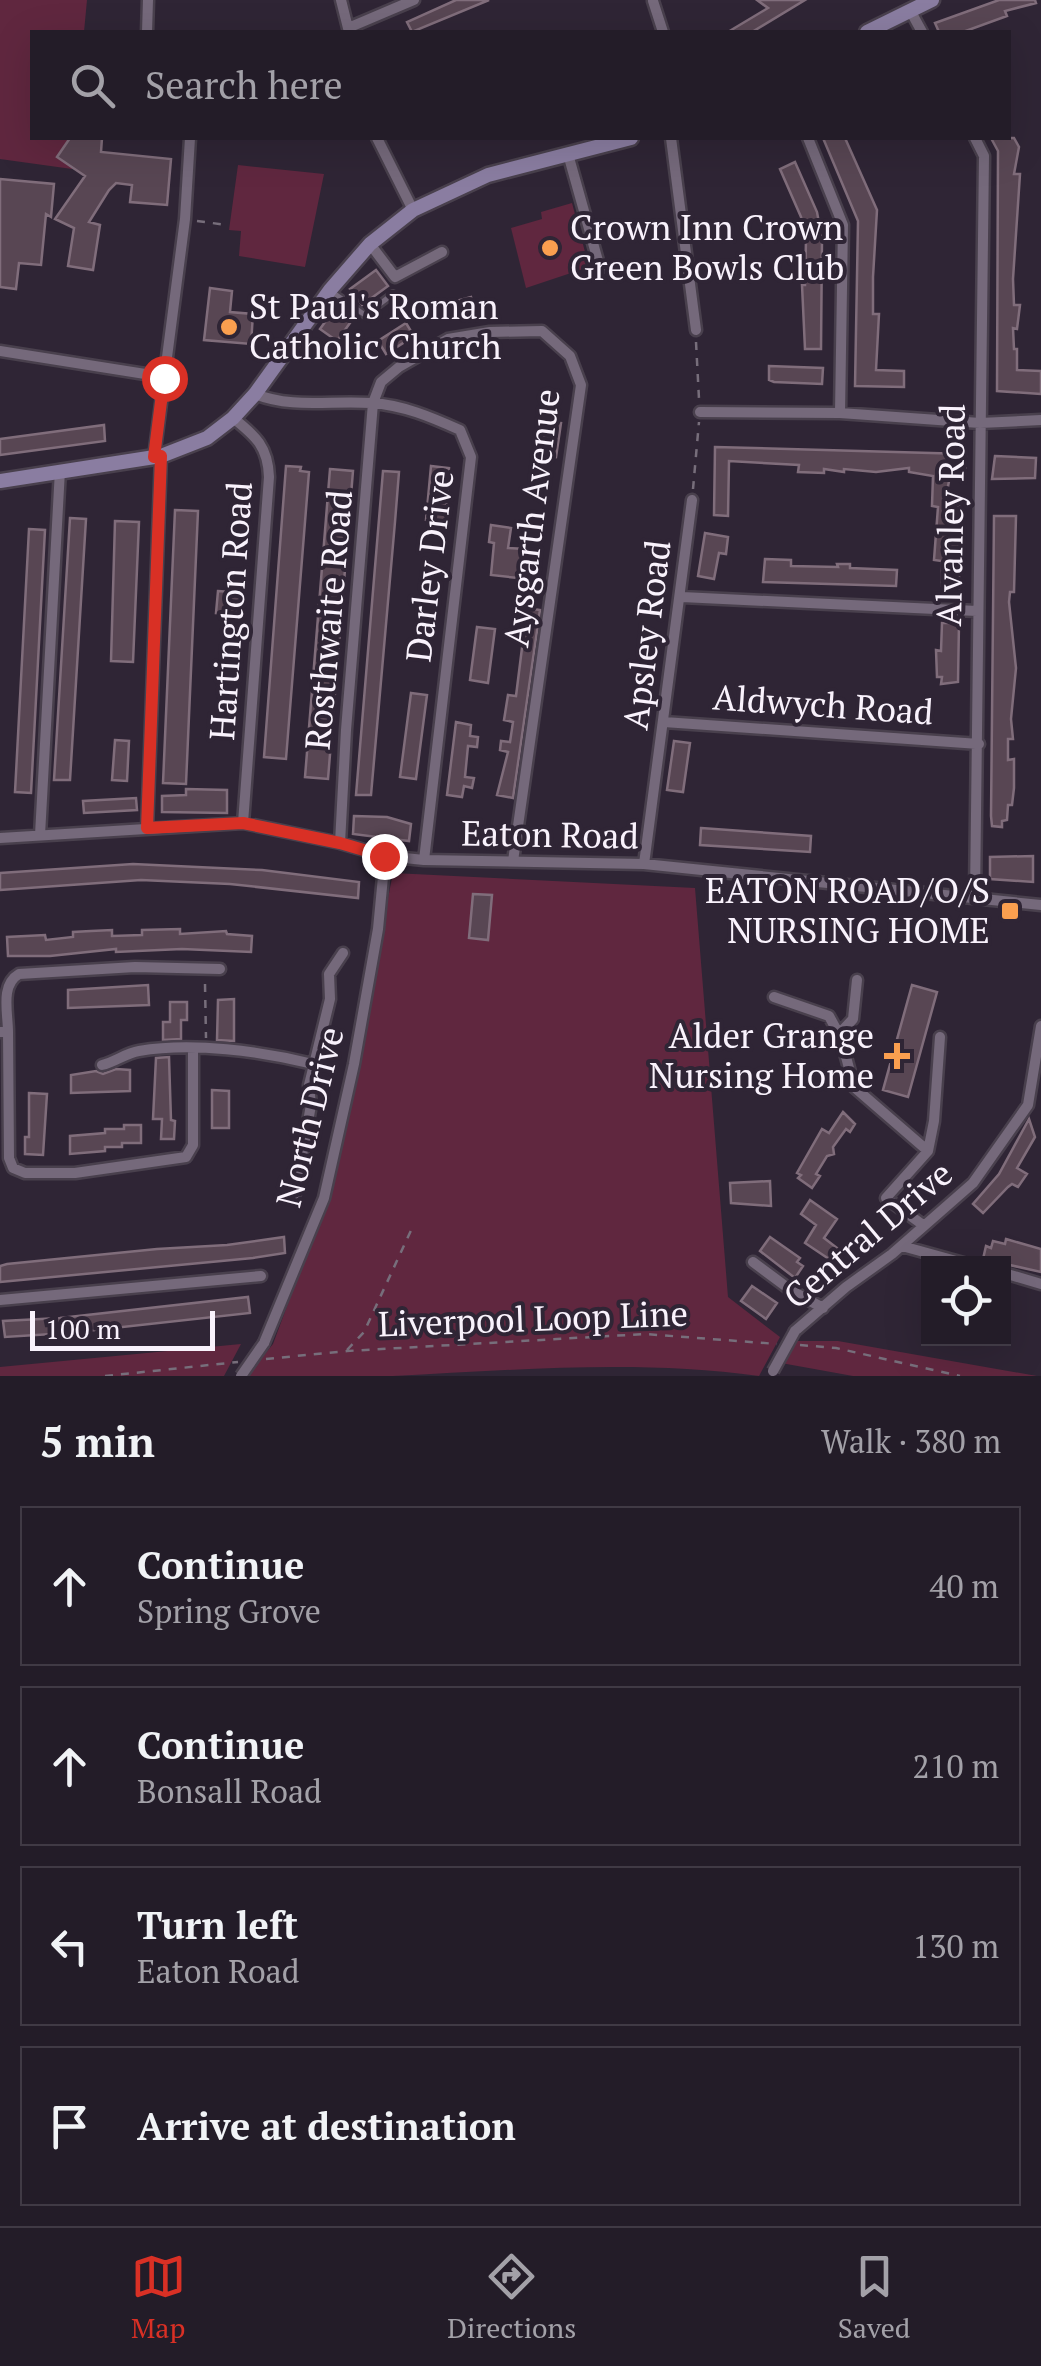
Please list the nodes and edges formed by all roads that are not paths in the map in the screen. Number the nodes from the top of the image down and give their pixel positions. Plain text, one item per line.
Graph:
1 (148, 0) edge
2 (342, 0) edge
3 (414, 0) edge
4 (932, 0) edge
5 (653, 1) edge
6 (910, 10) junction
7 (146, 30) edge
8 (349, 30) edge
9 (662, 30) edge
10 (871, 30) edge
11 (921, 30) edge
12 (190, 140) edge
13 (378, 140) edge
14 (614, 140) edge
15 (670, 140) edge
16 (809, 140) edge
17 (975, 140) edge
18 (568, 154) junction
19 (413, 210) junction
20 (370, 244) junction
21 (442, 252) dead end
22 (600, 268) dead end
23 (330, 290) junction
24 (394, 294) dead end
25 (696, 330) road end
26 (0, 352) edge
27 (164, 378) junction
28 (255, 394) junction
29 (373, 403) junction
30 (700, 412) road end
31 (840, 414) junction
32 (234, 418) junction
33 (1041, 420) edge
34 (980, 424) junction
35 (157, 456) junction
36 (60, 470) junction
37 (0, 481) edge
38 (692, 500) road end
39 (682, 597) junction
40 (977, 612) junction
41 (664, 722) junction
42 (979, 744) junction
43 (243, 823) junction
44 (147, 828) junction
45 (40, 835) junction
46 (0, 838) edge
47 (340, 843) junction
48 (384, 856) junction
49 (424, 860) junction
50 (513, 861) junction
51 (644, 864) junction
52 (975, 896) junction
53 (1041, 905) edge
54 (343, 954) dead end
55 (206, 969) junction
56 (220, 969) dead end
57 (857, 980) dead end
58 (204, 984) road end
59 (774, 997) dead end
60 (1041, 1026) edge
61 (4, 1032) edge
62 (838, 1034) junction
63 (940, 1037) dead end
64 (193, 1050) junction
65 (313, 1064) junction
66 (102, 1065) dead end
67 (1036, 1086) edge
68 (928, 1151) junction
69 (295, 1194) dead end
70 (923, 1225) junction
71 (902, 1246) junction
72 (938, 1256) edge
73 (753, 1262) dead end
74 (260, 1276) dead end
75 (1011, 1276) edge
76 (1041, 1284) edge
77 (0, 1300) edge
78 (823, 1308) junction
79 (771, 1374) edge
80 (241, 1376) edge

1 - 7 street
2 - 8 street
3 - 8 street
4 - 6 street
5 - 9 street
6 - 10 street
6 - 11 street
12 - 27 street
13 - 19 street
14 - 18 street
15 - 25 street
16 - 31 street
17 - 34 street, Alvanley Road
18 - 19 street
18 - 22 street
19 - 20 street
20 - 21 street
20 - 23 street
23 - 24 lane
23 - 28 street
26 - 27 street
27 - 35 street
28 - 29 street, Darley Drive
28 - 32 street
29 - 47 street, Rosthwaite Road
29 - 49 street, Darley Drive
29 - 50 street, Aysgarth Avenue
30 - 31 street
31 - 34 street
32 - 35 street
32 - 43 street, Hartington Road
33 - 34 street
34 - 40 street, Alvanley Road
35 - 36 street
35 - 44 street
36 - 37 street
36 - 45 street
38 - 39 street, Apsley Road
39 - 40 street
39 - 41 street, Apsley Road
40 - 42 street, Alvanley Road
41 - 42 street, Aldwych Road
41 - 51 street, Apsley Road
42 - 52 street, Alvanley Road
43 - 44 street, Eaton Road
43 - 47 street, Eaton Road
44 - 45 street, Eaton Road
45 - 46 street, Eaton Road
47 - 48 street, Eaton Road
48 - 49 street, Eaton Road
48 - 80 street, North Drive, bridge
49 - 50 street, Eaton Road
50 - 51 street, Eaton Road
51 - 52 street, Eaton Road
52 - 53 street, Eaton Road
54 - 65 street
55 - 56 street
55 - 58 street
55 - 61 street
57 - 62 street
59 - 62 street
60 - 67 street, Central Drive
61 - 64 street
62 - 68 street
63 - 68 street
64 - 65 street
64 - 66 street
65 - 69 street
67 - 70 street, Central Drive
68 - 70 street
70 - 71 street, Central Drive
71 - 72 street
71 - 78 street, Central Drive
73 - 78 street
74 - 77 street
75 - 76 street
78 - 79 street, Central Drive, bridge

